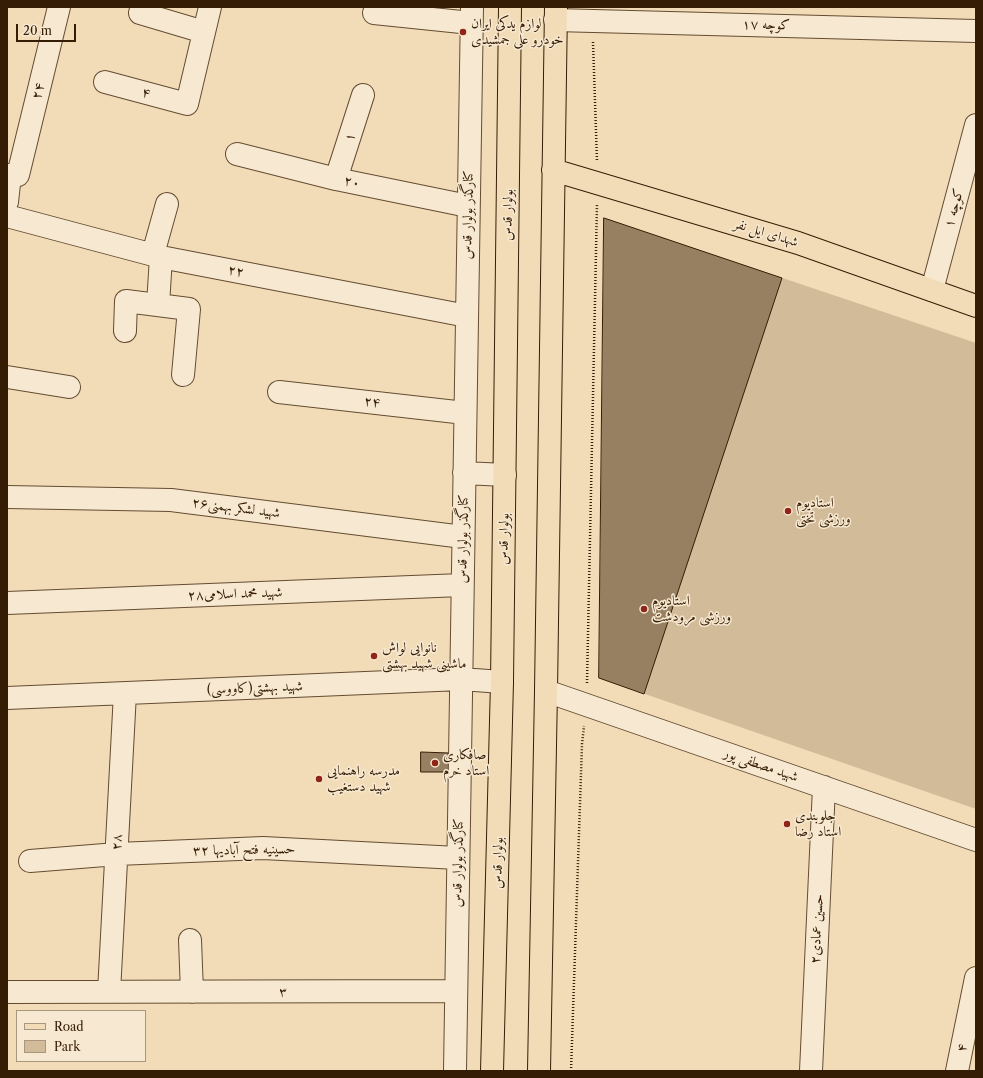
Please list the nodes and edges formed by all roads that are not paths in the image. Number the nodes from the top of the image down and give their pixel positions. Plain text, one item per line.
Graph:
1 (58, 7) edge
2 (210, 7) edge
3 (510, 7) edge
4 (140, 13) dead end
5 (374, 13) dead end
6 (556, 14) edge
7 (471, 15) edge
8 (976, 31) edge
9 (204, 32) junction
10 (105, 82) dead end
11 (363, 95) dead end
12 (976, 125) edge
13 (238, 154) dead end
14 (553, 170) junction
15 (12, 175) edge
16 (336, 179) junction
17 (7, 202) edge
18 (167, 204) dead end
19 (468, 206) junction
20 (7, 216) edge
21 (157, 256) junction
22 (932, 290) junction
23 (158, 305) junction
24 (976, 306) edge
25 (467, 316) junction
26 (124, 331) dead end
27 (183, 375) dead end
28 (7, 377) edge
29 (69, 388) dead end
30 (279, 392) dead end
31 (465, 413) junction
32 (464, 472) junction
33 (504, 475) junction
34 (7, 497) edge
35 (463, 537) junction
36 (462, 585) junction
37 (7, 603) edge
38 (461, 679) junction
39 (502, 682) junction
40 (546, 691) junction
41 (125, 693) junction
42 (7, 698) edge
43 (824, 787) junction
44 (976, 840) edge
45 (117, 854) junction
46 (458, 858) junction
47 (30, 861) dead end
48 (190, 940) dead end
49 (976, 978) edge
50 (456, 991) junction
51 (7, 992) edge
52 (110, 992) junction
53 (192, 992) junction
54 (455, 1071) edge
55 (492, 1071) edge
56 (539, 1071) edge
57 (811, 1071) edge
58 (958, 1071) edge

1 - 15 street, ۲۴
2 - 9 street
3 - 33 main road, بولوار قدس
4 - 9 street
5 - 7 street
6 - 8 street, کوچه ۱۷
6 - 14 main road
7 - 19 street, کنارگذر بولوار قدس
9 - 10 street, ۴
11 - 16 street, ۱
12 - 22 street, کوچه ۱
13 - 16 street, ۲۰
14 - 22 main road, شهدای ایل نفر
14 - 40 main road
15 - 17 street, ۲۴
16 - 19 street, ۲۰
18 - 21 street
19 - 25 street, کنارگذر بولوار قدس
20 - 21 street, ۲۲
21 - 23 street
21 - 25 street, ۲۲
22 - 24 main road, شهدای ایل نفر
23 - 26 street
23 - 27 street
25 - 31 street, کنارگذر بولوار قدس
28 - 29 street
30 - 31 street, ۲۴
31 - 32 street, کنارگذر بولوار قدس
32 - 33 street
32 - 35 street, کنارگذر بولوار قدس
33 - 39 main road, بولوار قدس
34 - 35 street, شهید لشکر بهمنی۲۶
35 - 36 street, کنارگذر بولوار قدس
36 - 37 street, شهید محمد اسلامی۲۸
36 - 38 street, کنارگذر بولوار قدس
38 - 39 street, شهید بهشتی(کاووسی)
38 - 41 street, شهید بهشتی(کاووسی)
38 - 46 street, کنارگذر بولوار قدس
39 - 55 main road, بولوار قدس
40 - 43 street, شهید مصطفی پور
40 - 56 main road
41 - 42 street, شهید بهشتی(کاووسی)
41 - 45 street, ۲۸
43 - 44 street, شهید مصطفی پور
43 - 57 street, حسین عمادی۲
45 - 46 street, حسینیه فتح آبادیها ۳۲
45 - 47 street, حسینیه فتح آبادیها ۳۲
45 - 52 street, ۲۸
46 - 50 street, کنارگذر بولوار قدس
48 - 53 street
49 - 58 street, ۴
50 - 53 street, ۳
50 - 54 street, کنارگذر بولوار قدس
51 - 52 street, ۳
52 - 53 street, ۳

